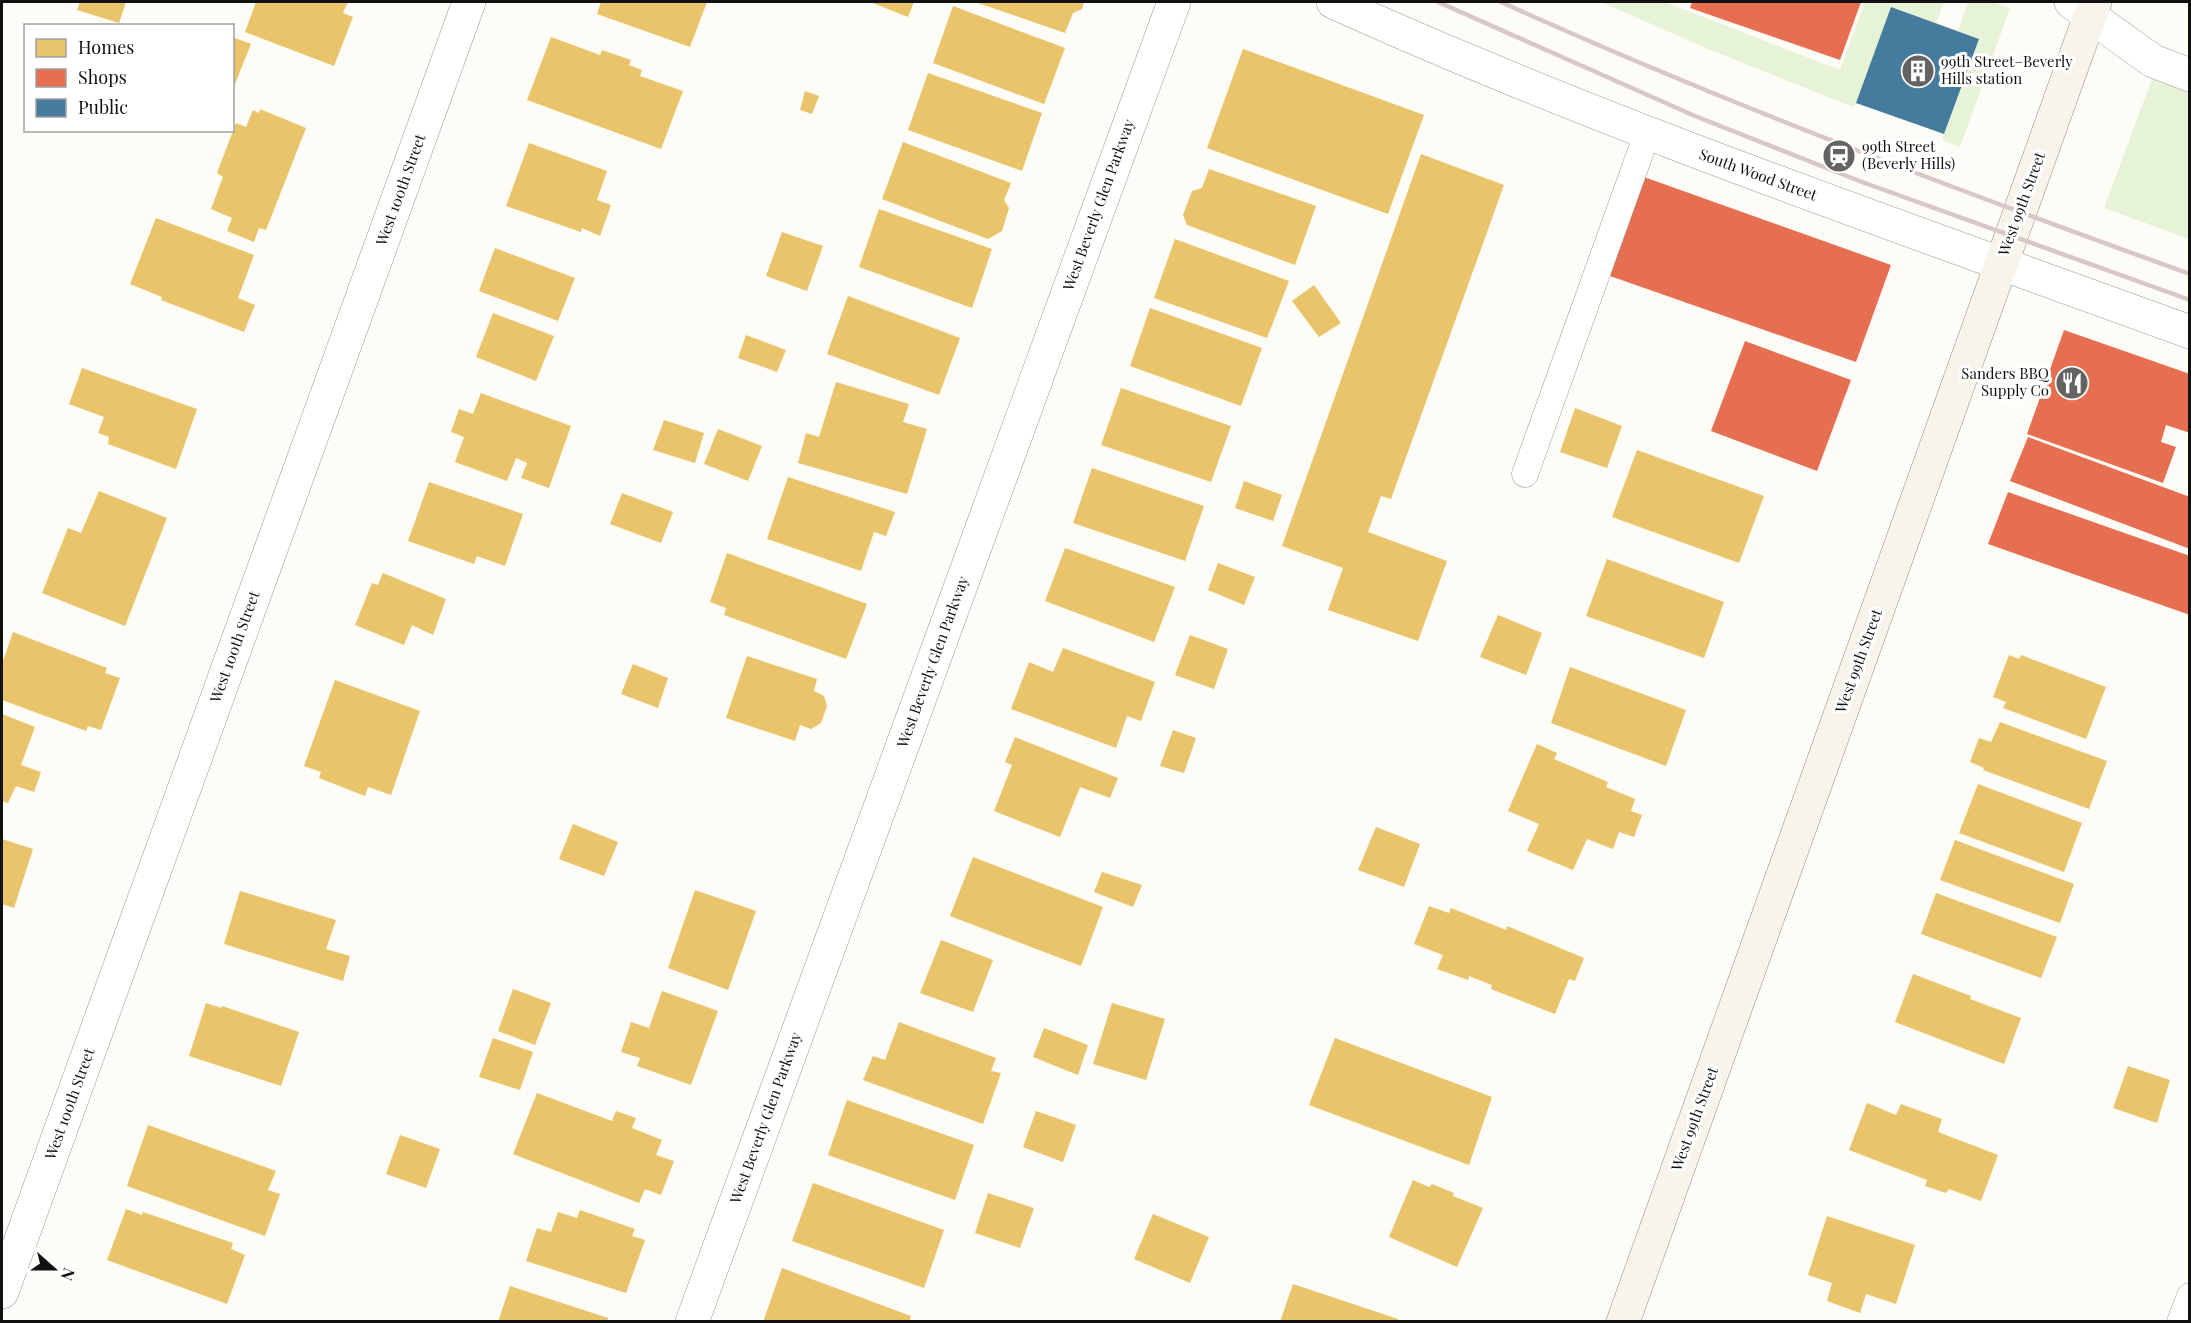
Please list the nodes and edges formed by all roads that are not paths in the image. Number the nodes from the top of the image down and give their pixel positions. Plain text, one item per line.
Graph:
1 (469, 2) edge
2 (1174, 2) edge
3 (1333, 2) edge
4 (2085, 6) edge
5 (2190, 75) edge
6 (1647, 134) junction
7 (2001, 265) junction
8 (2190, 332) edge
9 (1525, 474) dead end
10 (2, 1292) edge
11 (2190, 1296) edge
12 (692, 1322) edge
13 (1623, 1322) edge
14 (2180, 1322) edge

1 - 10 street, West 100th Street
2 - 12 street, West Beverly Glen Parkway
3 - 6 street, South Wood Street
4 - 5 street
4 - 7 street, West 99th Street
6 - 7 street, South Wood Street
6 - 9 lane
7 - 8 street, South Wood Street
7 - 13 street, West 99th Street
11 - 14 lane

